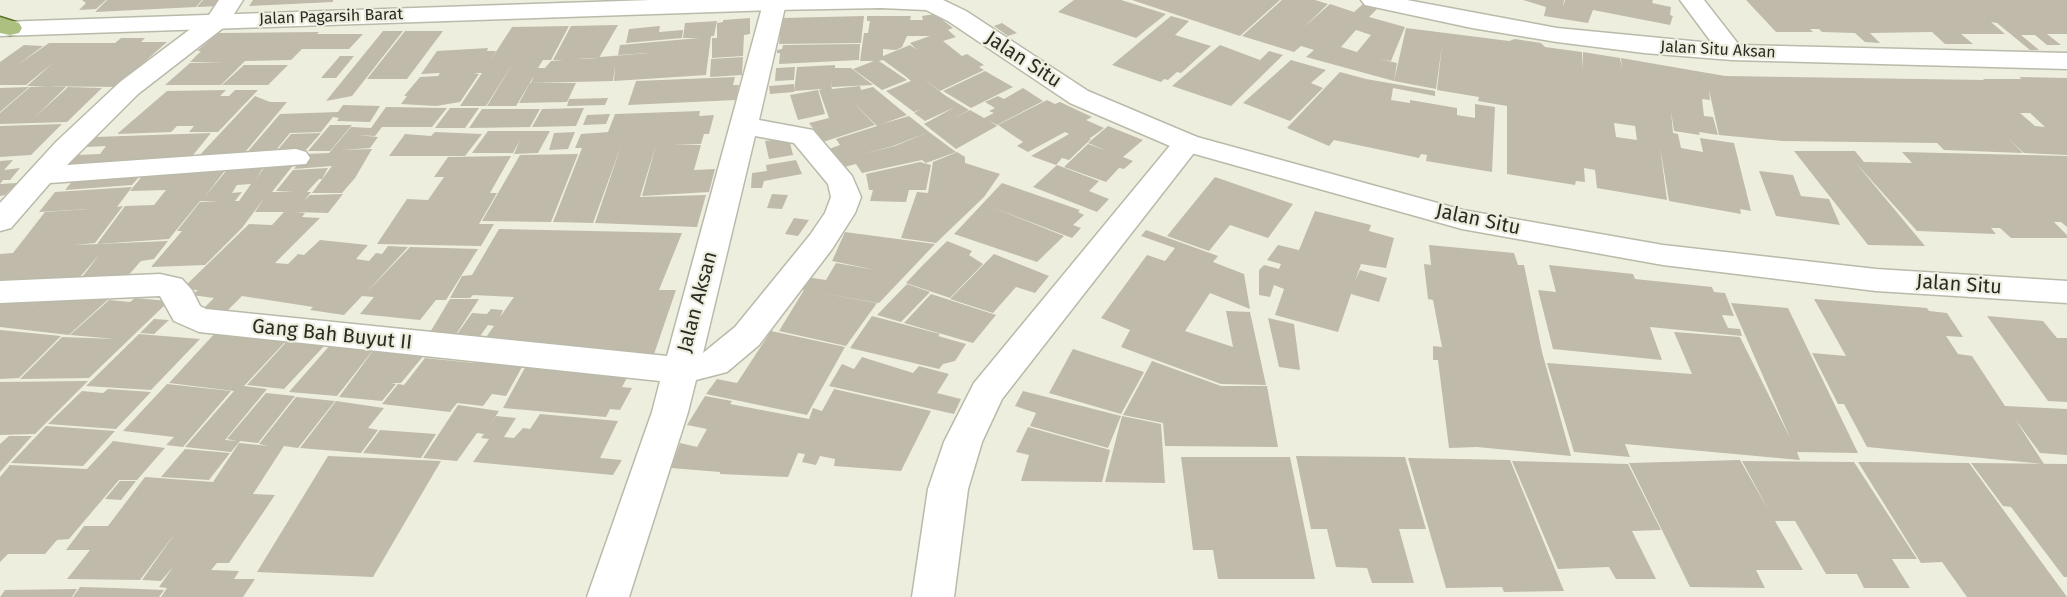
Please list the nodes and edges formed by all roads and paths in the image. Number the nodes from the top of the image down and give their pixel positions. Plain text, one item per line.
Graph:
1 (1373, 0) edge
2 (1692, 0) edge
3 (754, 2) edge
4 (940, 2) edge
5 (623, 4) edge
6 (224, 10) edge
7 (3, 27) edge
8 (1732, 52) junction
9 (2067, 61) edge
10 (744, 126) junction
11 (1186, 143) junction
12 (296, 158) dead end
13 (42, 175) junction
14 (0, 221) edge
15 (0, 292) edge
16 (2067, 292) edge
17 (680, 370) junction
18 (608, 597) edge
19 (933, 597) edge

1 - 8 street, Jalan Situ Aksan
2 - 8 street
3 - 4 street, Jalan Pagarsih Barat
3 - 5 street, Jalan Pagarsih Barat
3 - 10 street, Jalan Aksan
4 - 11 street, Jalan Situ
5 - 6 street, Jalan Pagarsih Barat
6 - 7 street, Jalan Pagarsih Barat
6 - 13 street
8 - 9 street, Jalan Situ Aksan
10 - 17 street, Jalan Aksan
10 - 17 street, Gang Bah Buyut II
11 - 16 street, Jalan Situ
11 - 19 street
12 - 13 street
13 - 14 street
15 - 17 street, Gang Bah Buyut II
17 - 18 street, Jalan Aksan

